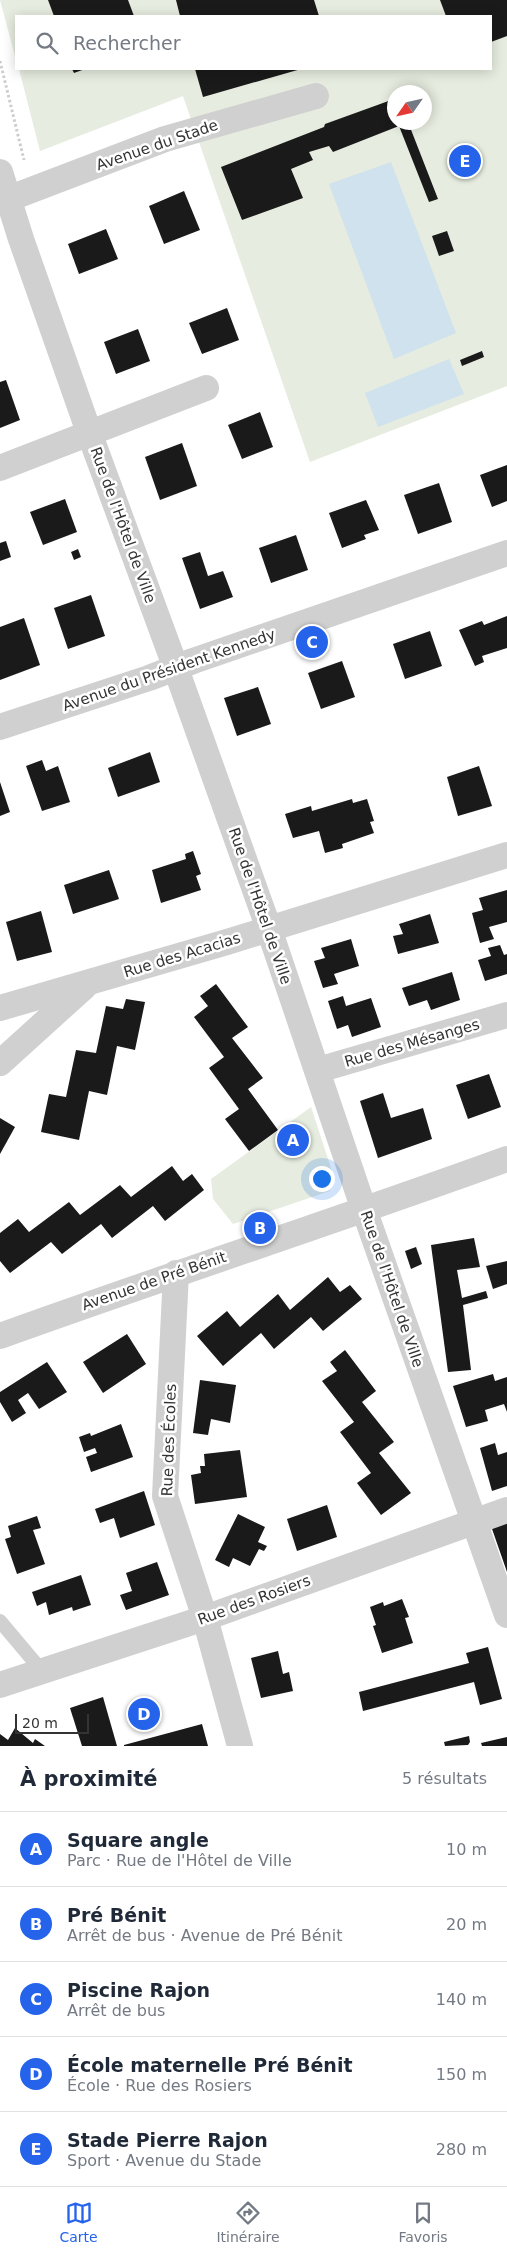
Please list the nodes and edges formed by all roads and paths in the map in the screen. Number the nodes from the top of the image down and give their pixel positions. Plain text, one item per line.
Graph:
1 (0, 61) edge
2 (316, 96) dead end
3 (25, 162) dead end
4 (0, 172) edge
5 (4, 201) edge
6 (206, 388) dead end
7 (90, 434) junction
8 (0, 468) edge
9 (507, 553) edge
10 (176, 668) junction
11 (0, 727) edge
12 (507, 856) edge
13 (269, 929) junction
14 (88, 983) junction
15 (0, 1008) edge
16 (507, 1015) edge
17 (0, 1063) edge
18 (318, 1070) junction
19 (507, 1159) edge
20 (365, 1211) junction
21 (176, 1273) junction
22 (0, 1336) edge
23 (507, 1510) edge
24 (475, 1521) junction
25 (507, 1615) edge
26 (205, 1618) junction
27 (0, 1621) edge
28 (42, 1671) junction
29 (0, 1685) edge
30 (240, 1746) edge

1 - 3 path
2 - 5 street, Avenue du Stade
4 - 5 street, Rue de l'Hôtel de Ville
5 - 7 street, Rue de l'Hôtel de Ville
6 - 7 street
7 - 8 street
7 - 10 street, Rue de l'Hôtel de Ville
9 - 10 street, Avenue du Président Kennedy
10 - 11 street, Avenue du Président Kennedy
10 - 13 street, Rue de l'Hôtel de Ville
12 - 13 street, Rue des Acacias
13 - 14 street, Rue des Acacias
13 - 18 street, Rue de l'Hôtel de Ville
14 - 15 street, Rue des Acacias
14 - 17 street
16 - 18 street, Rue des Mésanges
18 - 20 street, Rue de l'Hôtel de Ville
19 - 20 street, Avenue de Pré Bénit
20 - 21 street, Avenue de Pré Bénit
20 - 24 street, Rue de l'Hôtel de Ville
21 - 22 street, Avenue de Pré Bénit
21 - 26 street, Rue des Écoles
23 - 24 street, Rue des Rosiers
24 - 25 street, Rue de l'Hôtel de Ville
24 - 26 street, Rue des Rosiers
26 - 28 street, Rue des Rosiers
26 - 30 street, Rue des Écoles
27 - 28 lane
28 - 29 street, Rue des Rosiers

